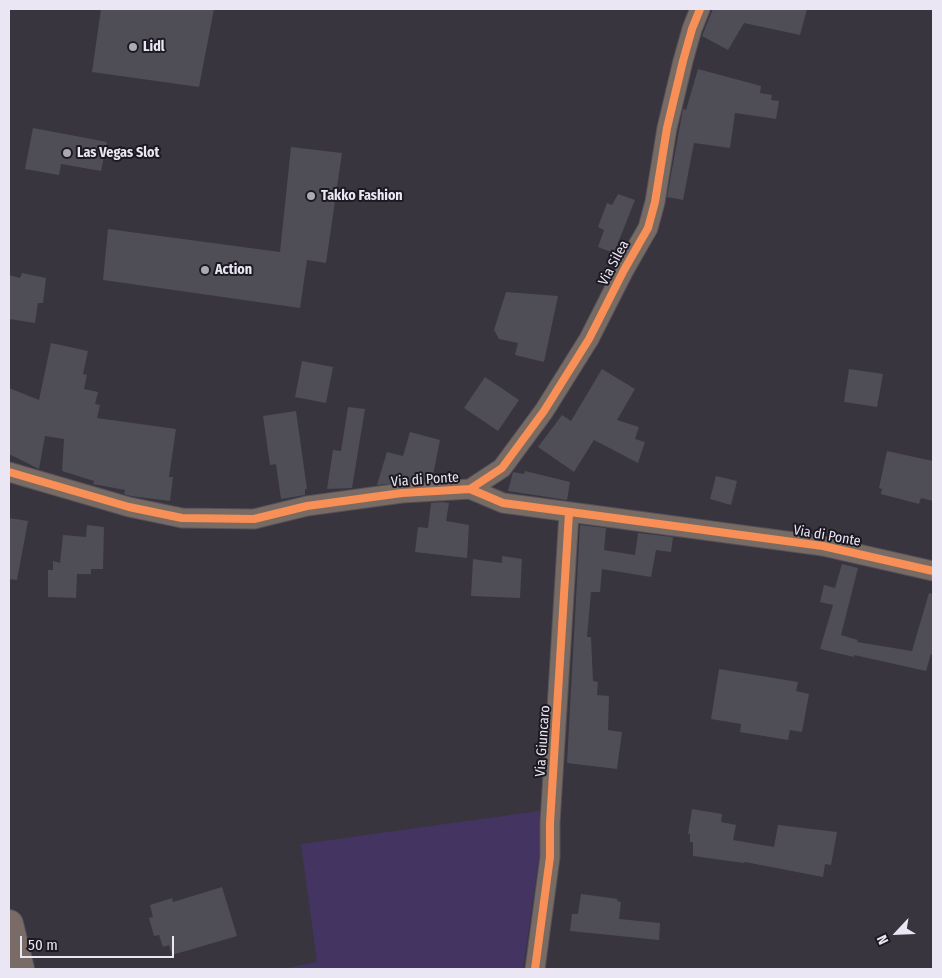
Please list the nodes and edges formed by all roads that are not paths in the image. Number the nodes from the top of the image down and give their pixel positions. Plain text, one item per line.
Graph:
1 (700, 9) edge
2 (9, 472) edge
3 (470, 489) junction
4 (569, 513) junction
5 (933, 570) edge
6 (9, 924) edge
7 (20, 969) edge
8 (535, 969) edge

1 - 3 street, Via Silea
2 - 3 street, Via di Ponte
3 - 4 street, Via di Ponte
4 - 5 street, Via di Ponte
4 - 8 street, Via Giuncaro
6 - 7 main road

